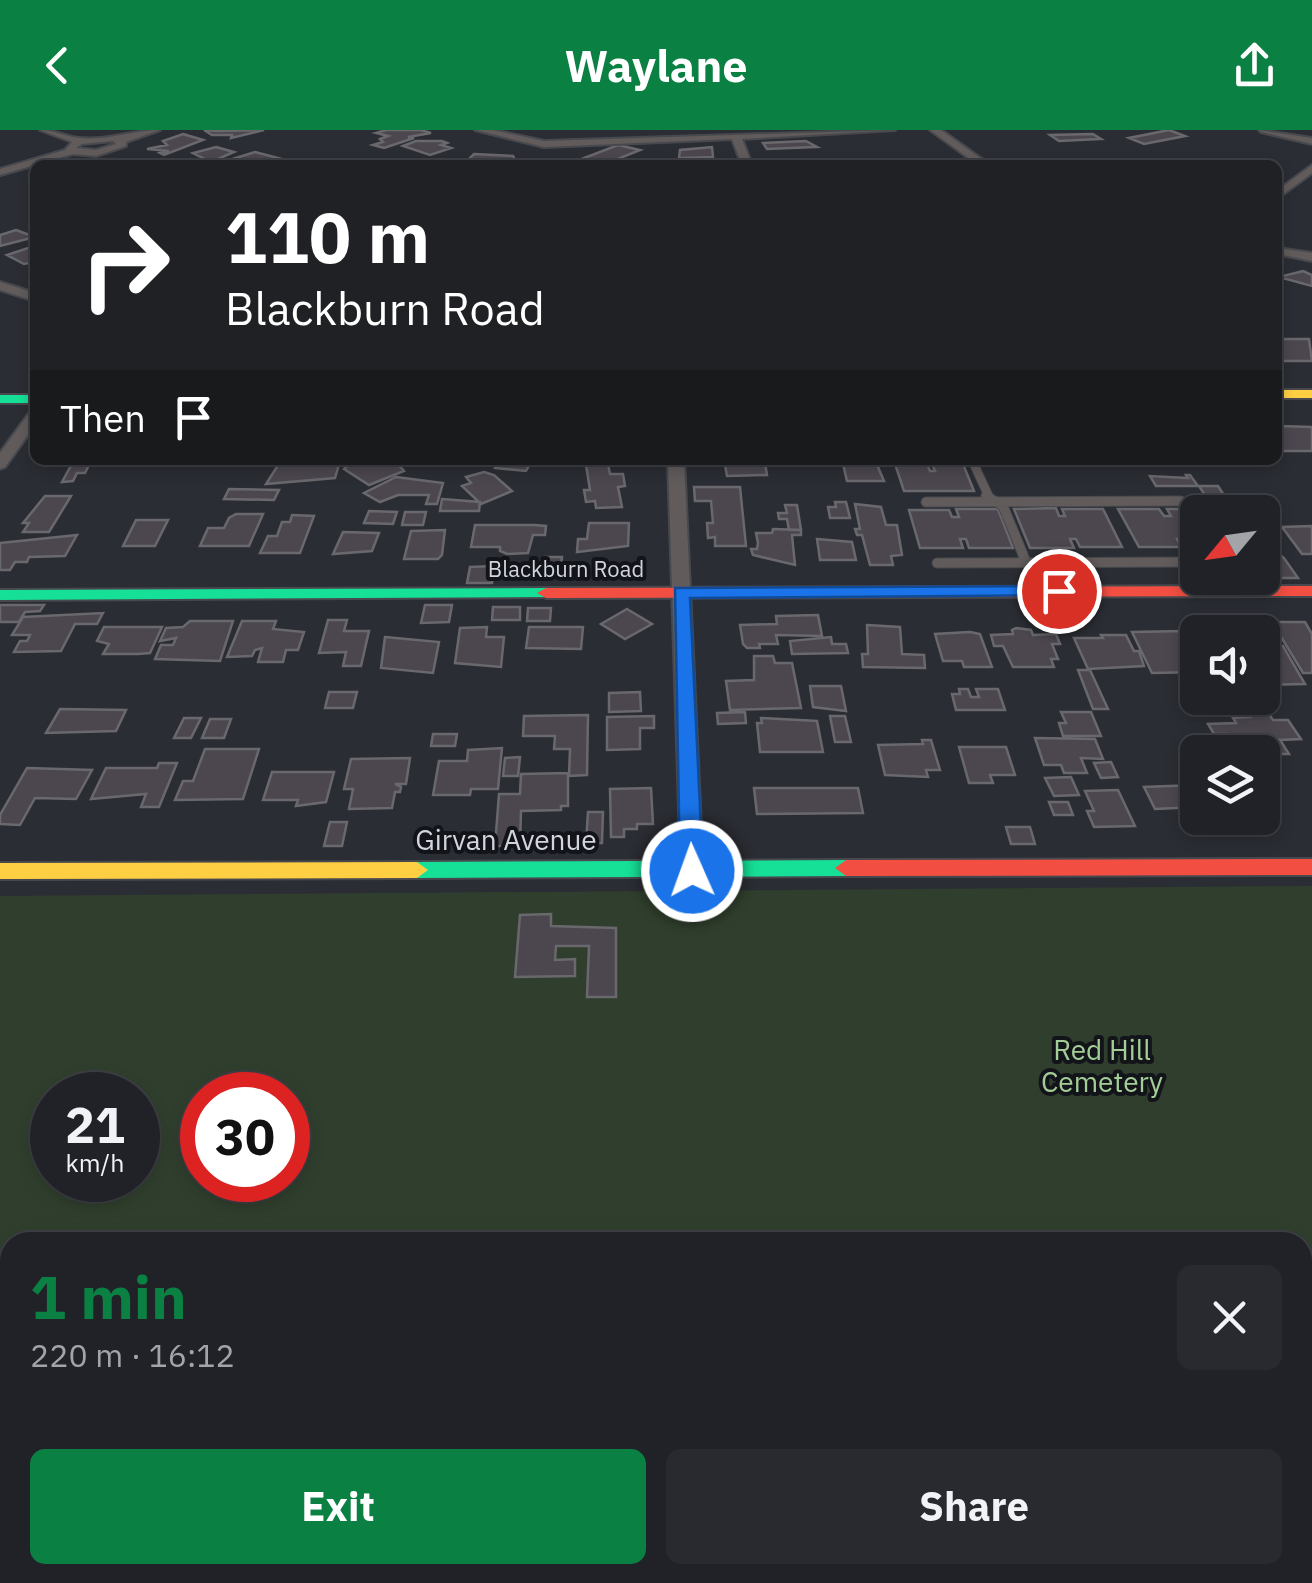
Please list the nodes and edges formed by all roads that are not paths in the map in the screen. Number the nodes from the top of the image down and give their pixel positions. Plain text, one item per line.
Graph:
1 (44, 130) edge
2 (155, 130) edge
3 (480, 130) edge
4 (558, 130) edge
5 (890, 130) edge
6 (935, 130) edge
7 (1264, 130) edge
8 (736, 136) junction
9 (120, 140) junction
10 (79, 141) junction
11 (1312, 141) edge
12 (544, 144) junction
13 (72, 151) junction
14 (540, 157) dead end
15 (41, 160) edge
16 (745, 160) edge
17 (978, 160) edge
18 (30, 163) edge
19 (1312, 168) edge
20 (0, 172) edge
21 (1282, 191) edge
22 (1282, 251) edge
23 (1312, 257) edge
24 (0, 286) edge
25 (30, 295) edge
26 (1282, 394) edge
27 (1312, 394) edge
28 (0, 399) edge
29 (30, 399) edge
30 (30, 423) edge
31 (0, 464) edge
32 (676, 465) edge
33 (974, 465) edge
34 (1180, 501) edge
35 (926, 502) dead end
36 (992, 502) junction
37 (1026, 562) junction
38 (1180, 562) edge
39 (937, 563) dead end
40 (1312, 591) edge
41 (681, 592) junction
42 (0, 595) edge
43 (1312, 866) edge
44 (0, 870) edge
45 (692, 871) junction

1 - 10 street
2 - 9 street
3 - 12 street
4 - 12 street
5 - 8 street
6 - 17 street
7 - 11 street
8 - 12 street
8 - 16 street
9 - 10 street
9 - 13 street
10 - 13 street
12 - 14 street
13 - 15 street
18 - 20 street
19 - 21 street
22 - 23 street
24 - 25 street
26 - 27 street
28 - 29 street
30 - 31 street
32 - 41 street
33 - 36 lane
34 - 36 lane
35 - 36 lane
36 - 37 lane
37 - 38 lane
37 - 39 lane
40 - 41 street, Blackburn Road
41 - 42 street, Blackburn Road
41 - 45 street
43 - 45 street, Girvan Avenue
44 - 45 street, Girvan Avenue

